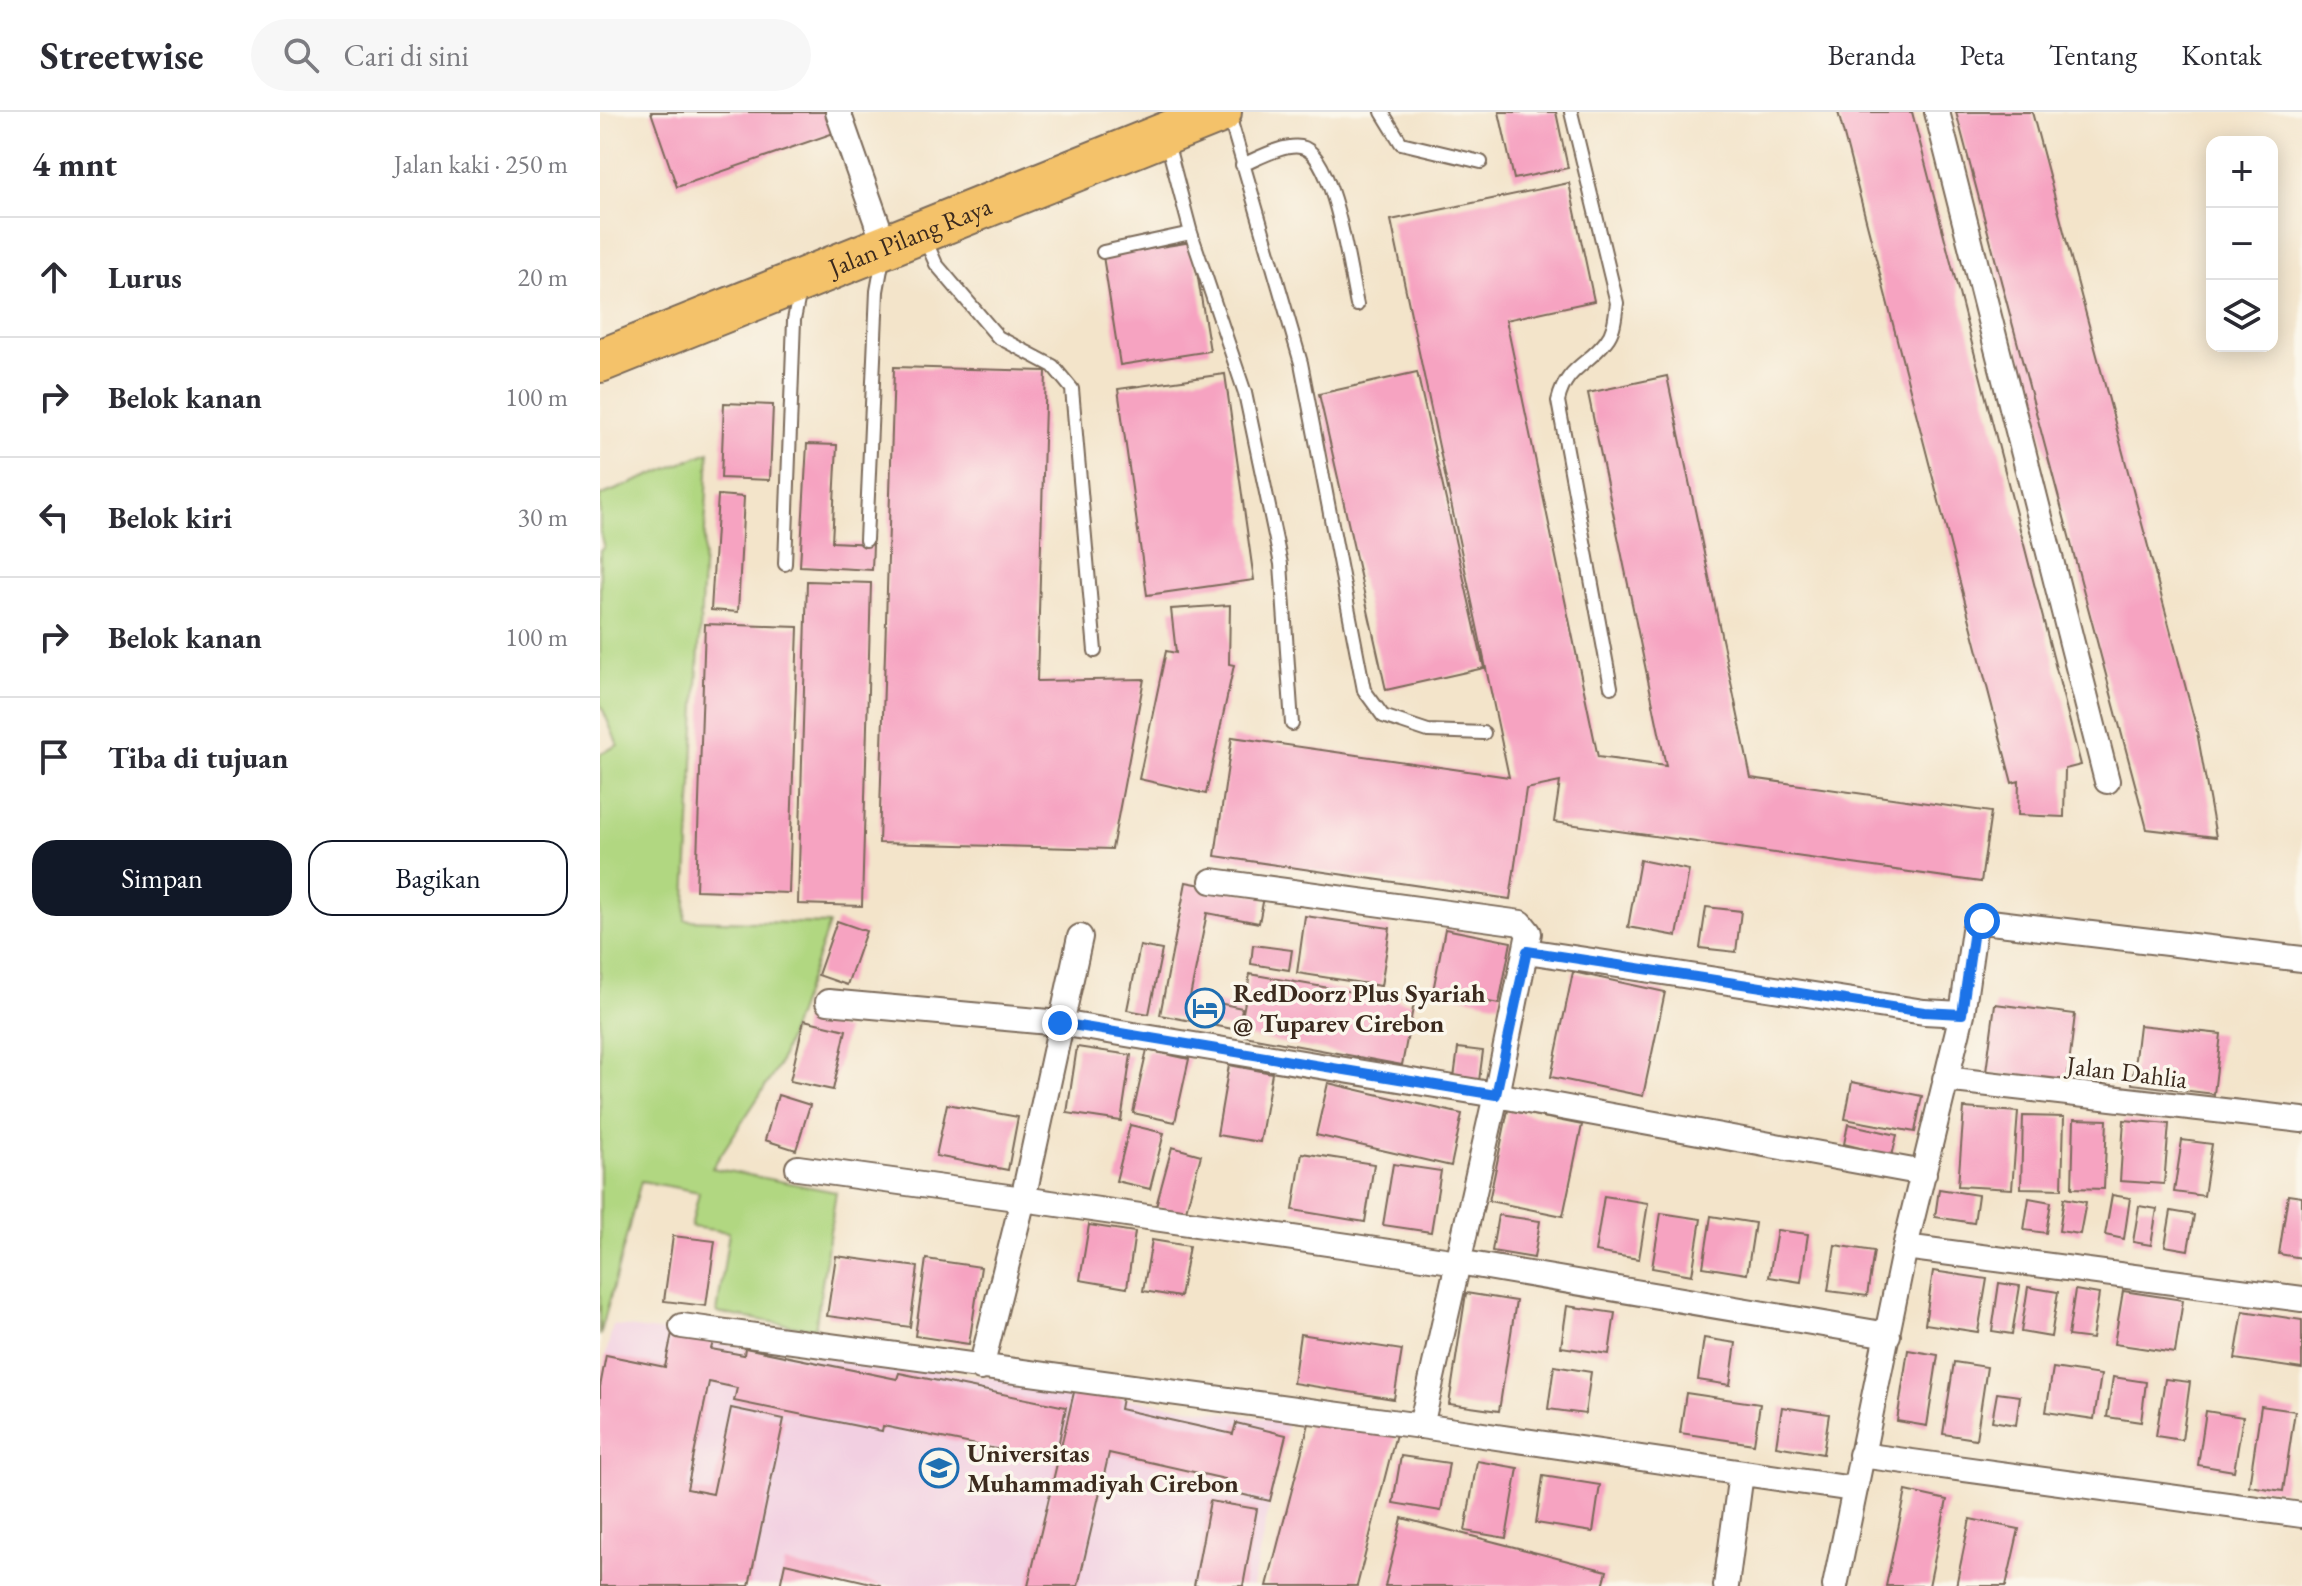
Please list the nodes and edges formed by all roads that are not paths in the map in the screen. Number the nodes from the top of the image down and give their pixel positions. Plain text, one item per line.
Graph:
1 (838, 112) edge
2 (1220, 112) edge
3 (1228, 112) edge
4 (1382, 112) edge
5 (1571, 112) edge
6 (1937, 112) edge
7 (1165, 135) junction
8 (1481, 162) dead end
9 (1242, 165) junction
10 (1191, 233) junction
11 (903, 239) junction
12 (1103, 252) dead end
13 (802, 279) junction
14 (1357, 305) dead end
15 (600, 361) edge
16 (866, 540) dead end
17 (785, 564) dead end
18 (1095, 651) dead end
19 (1611, 687) dead end
20 (1292, 724) dead end
21 (1484, 733) dead end
22 (2107, 781) dead end
23 (1212, 881) dead end
24 (1080, 937) dead end
25 (1527, 951) junction
26 (2302, 959) edge
27 (828, 1002) dead end
28 (1962, 1014) junction
29 (1060, 1023) junction
30 (1945, 1079) junction
31 (1496, 1095) junction
32 (2302, 1120) edge
33 (798, 1168) dead end
34 (1924, 1173) junction
35 (1023, 1199) junction
36 (1905, 1247) junction
37 (1458, 1262) junction
38 (2302, 1299) edge
39 (682, 1326) dead end
40 (1888, 1335) junction
41 (981, 1368) junction
42 (1421, 1426) junction
43 (1861, 1455) junction
44 (1741, 1473) junction
45 (1853, 1489) junction
46 (2302, 1515) edge
47 (1726, 1586) edge
48 (1835, 1586) edge

1 - 11 street
2 - 7 highway, Jalan Pilang Raya
3 - 9 lane
4 - 8 lane
5 - 19 lane
6 - 22 street
7 - 10 lane
7 - 11 highway, Jalan Pilang Raya
9 - 14 lane
9 - 21 lane
10 - 12 lane
10 - 20 lane
11 - 13 highway, Jalan Pilang Raya
11 - 16 lane
11 - 18 lane
13 - 15 highway, Jalan Pilang Raya
13 - 17 lane
23 - 25 street
24 - 29 street
25 - 28 street
25 - 31 street
26 - 28 street
27 - 29 street
28 - 30 street
29 - 31 street
29 - 35 street
30 - 32 street, Jalan Dahlia
30 - 34 street
31 - 34 street
31 - 37 street
33 - 35 street
34 - 36 street
35 - 37 street
35 - 41 street
36 - 38 street
36 - 40 street
37 - 40 street
37 - 42 street
39 - 41 street
40 - 43 street
41 - 42 street
42 - 44 street
43 - 45 street
43 - 46 street
44 - 45 street
44 - 47 street
45 - 48 street

